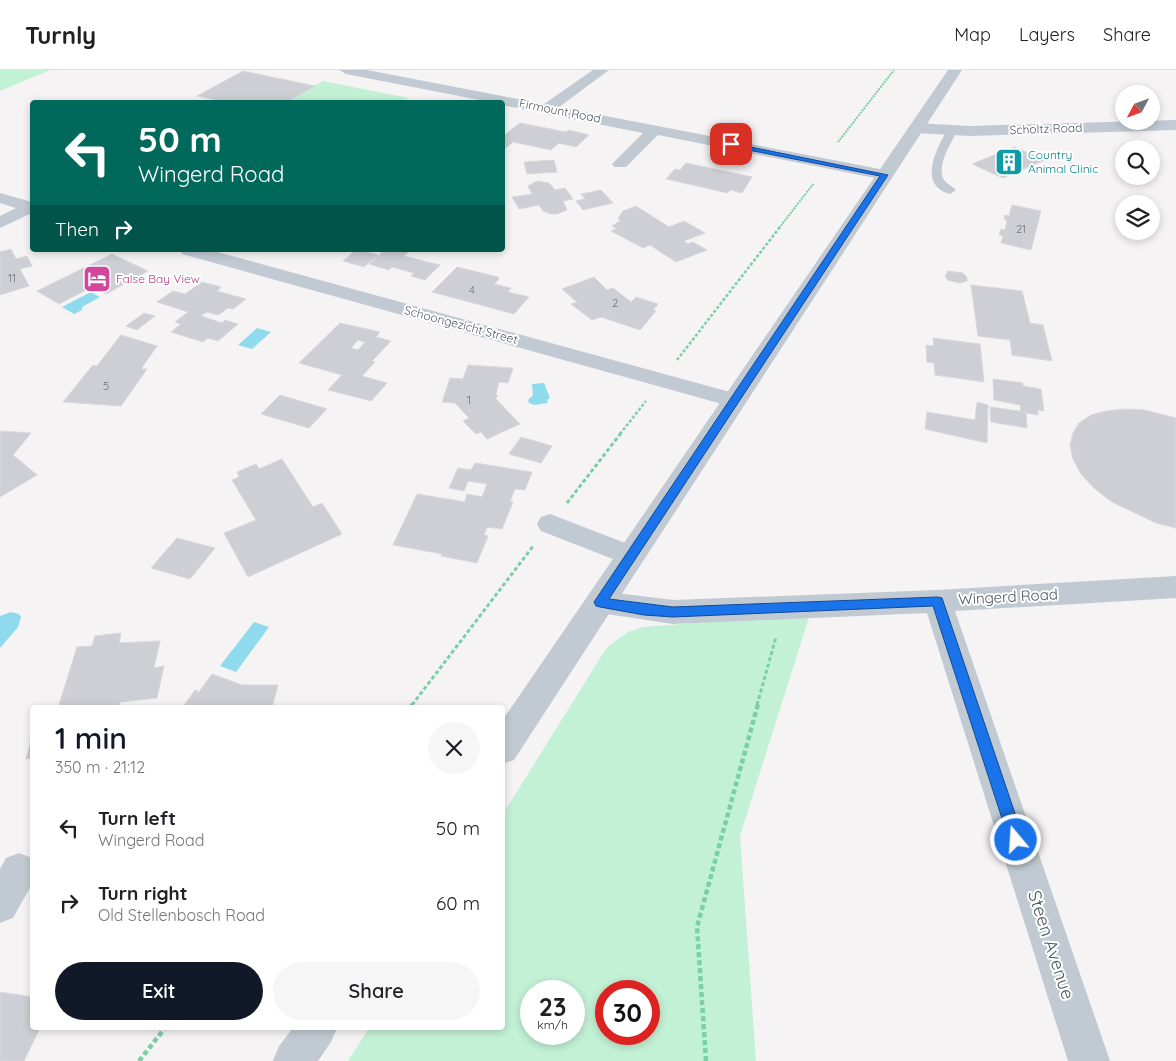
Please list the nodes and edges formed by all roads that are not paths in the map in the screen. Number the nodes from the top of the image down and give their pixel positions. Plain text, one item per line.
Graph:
1 (346, 70) edge
2 (602, 70) edge
3 (955, 70) edge
4 (548, 108) junction
5 (1176, 125) edge
6 (916, 128) junction
7 (655, 130) junction
8 (952, 131) junction
9 (620, 164) dead end
10 (885, 175) junction
11 (950, 190) dead end
12 (0, 198) edge
13 (30, 206) edge
14 (30, 208) edge
15 (0, 224) edge
16 (196, 252) edge
17 (733, 400) junction
18 (550, 524) dead end
19 (632, 556) junction
20 (1176, 587) edge
21 (938, 601) junction
22 (600, 602) junction
23 (505, 744) edge
24 (19, 871) dead end
25 (0, 905) edge
26 (316, 1030) edge
27 (294, 1061) edge
28 (1089, 1061) edge

1 - 4 street, Firmount Road
2 - 4 street
3 - 6 street
4 - 7 street, Firmount Road
5 - 8 street, Scholtz Road
6 - 8 street, Scholtz Road
6 - 10 street
7 - 9 street
7 - 10 street, Firmount Road
8 - 11 lane
10 - 17 street
12 - 13 street
14 - 15 street
16 - 17 street, Schoongezicht Street
17 - 19 street
18 - 19 street
19 - 22 street
20 - 21 street, Wingerd Road
21 - 22 street, Wingerd Road
21 - 28 street, Steen Avenue
22 - 23 street
24 - 25 street
26 - 27 street

